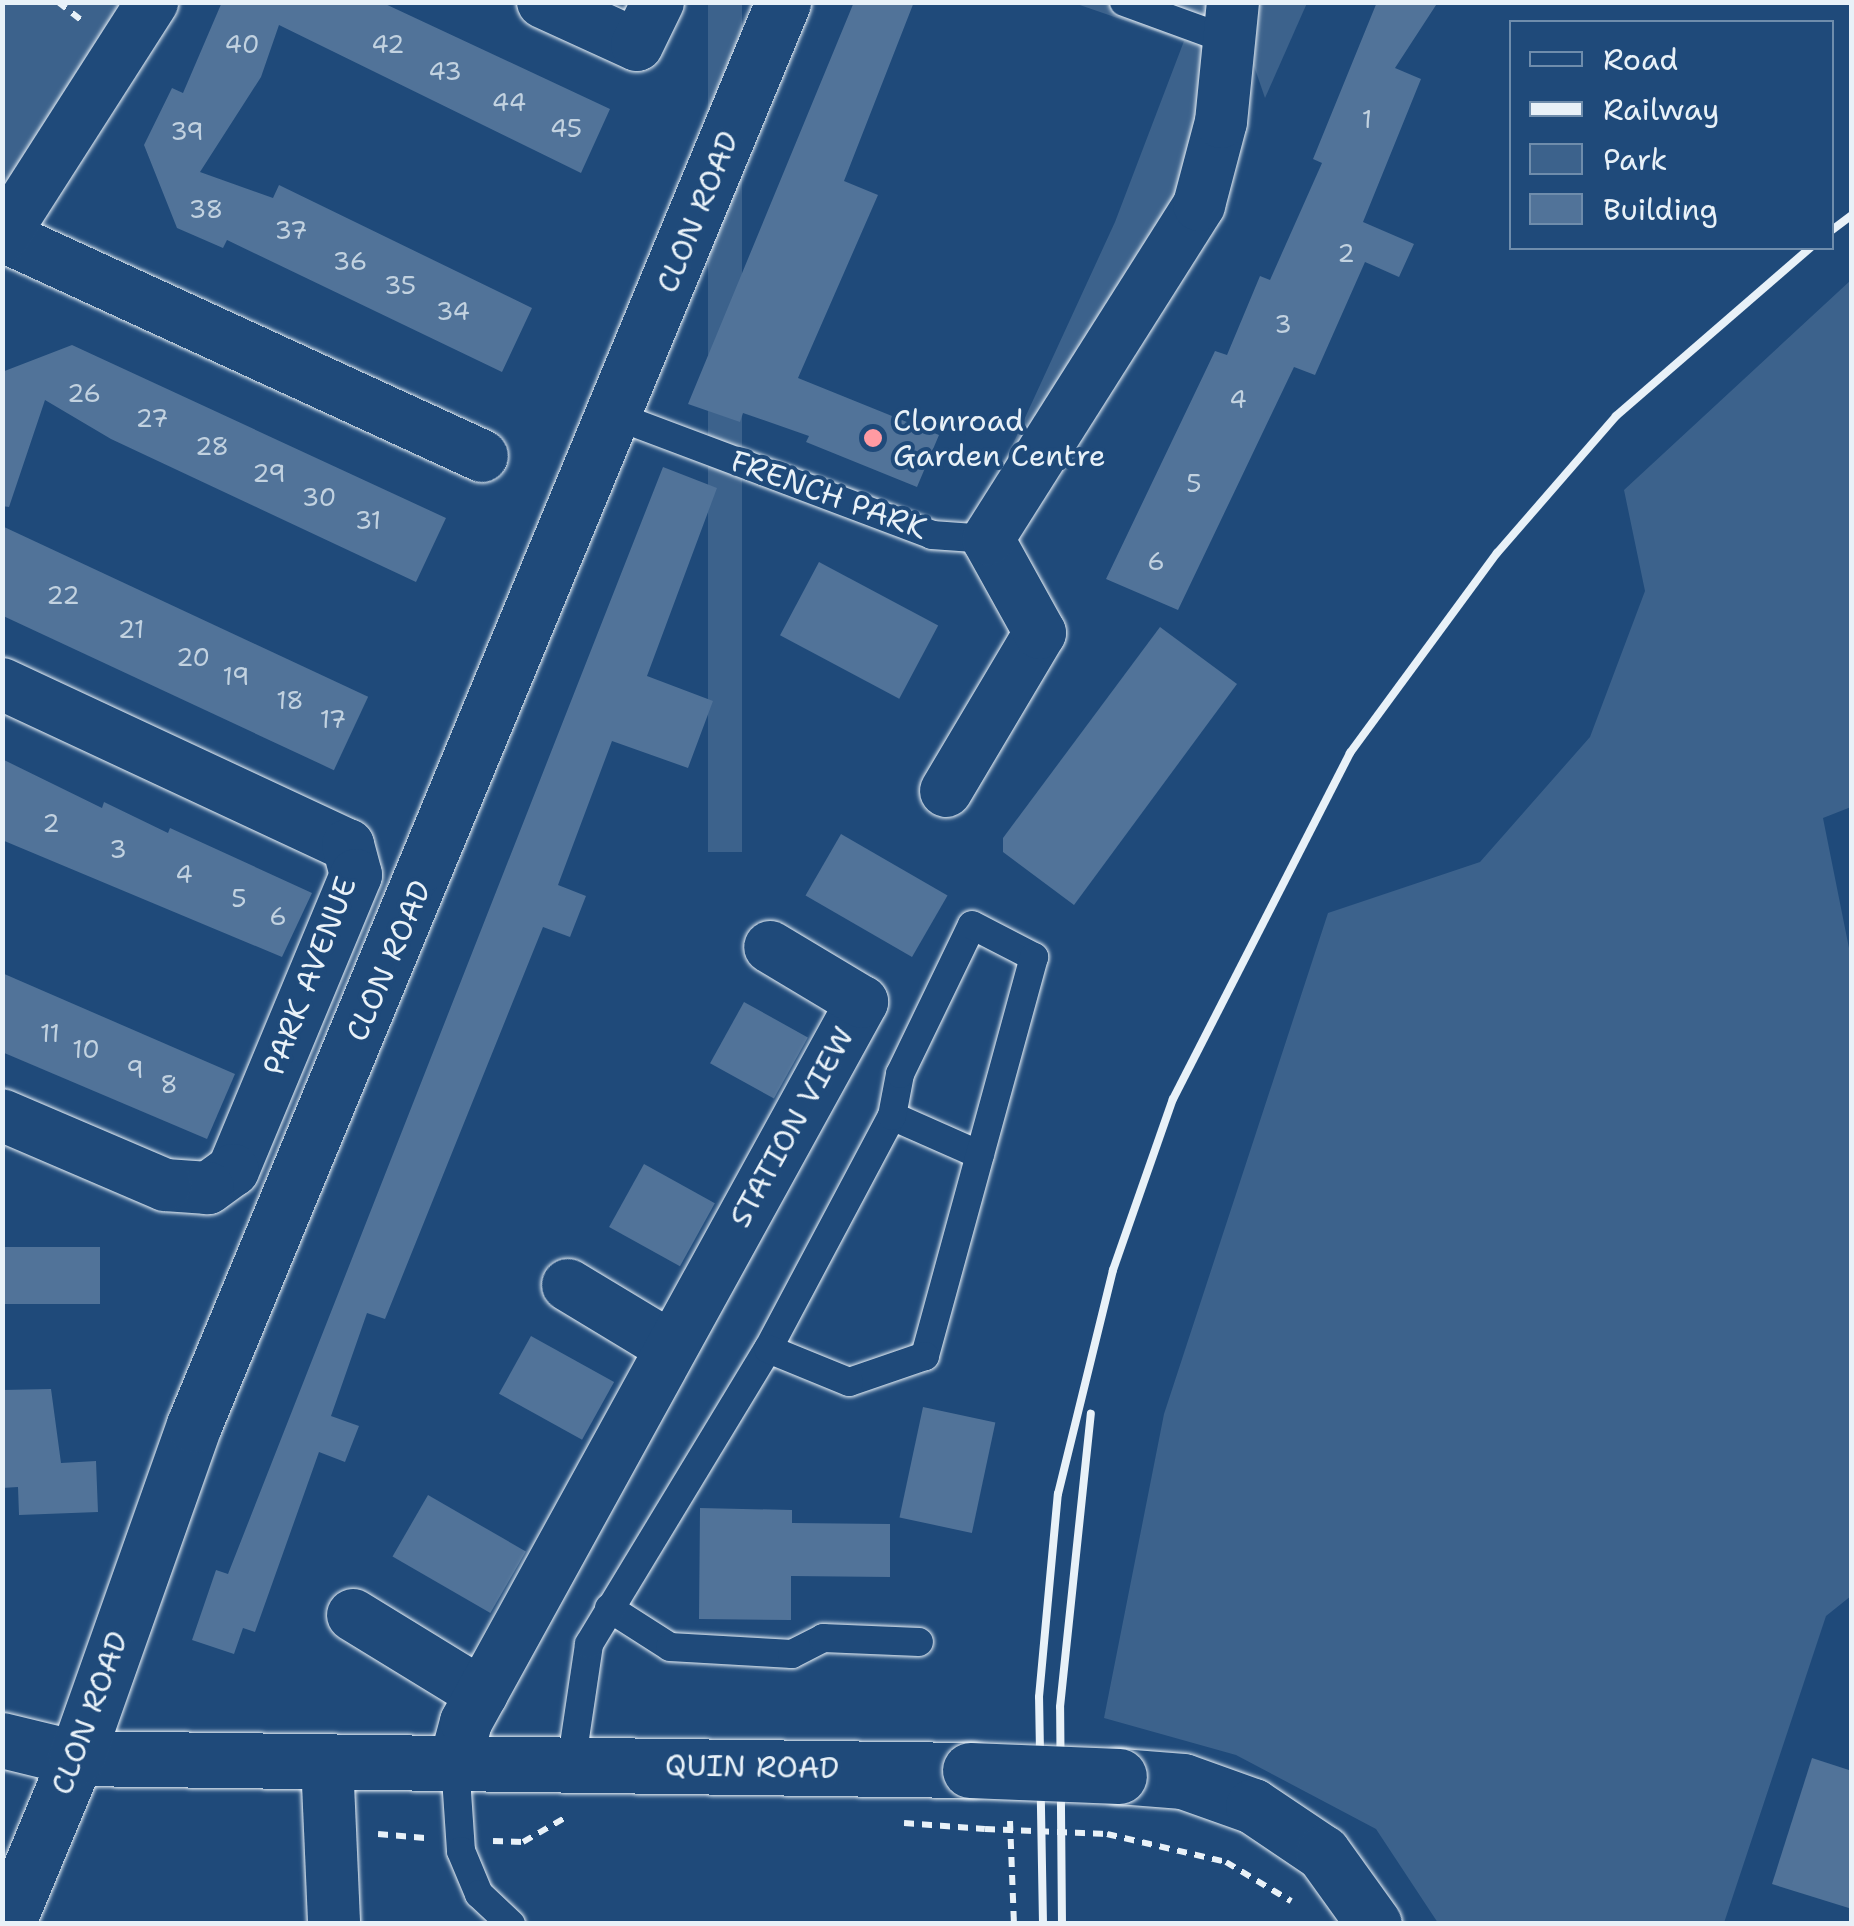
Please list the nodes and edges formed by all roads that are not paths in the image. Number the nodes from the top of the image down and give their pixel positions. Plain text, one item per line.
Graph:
1 (152, 2) edge
2 (544, 2) edge
3 (658, 2) edge
4 (782, 2) edge
5 (1124, 2) edge
6 (1232, 22) edge
7 (3, 237) edge
8 (616, 416) junction
9 (482, 456) dead end
10 (988, 540) junction
11 (2, 684) edge
12 (946, 791) dead end
13 (770, 948) dead end
14 (2, 1115) edge
15 (892, 1116) junction
16 (980, 1155) junction
17 (568, 1285) dead end
18 (669, 1346) junction
19 (768, 1349) junction
20 (609, 1608) junction
21 (353, 1615) dead end
22 (919, 1642) dead end
23 (482, 1694) junction
24 (2, 1740) edge
25 (76, 1758) junction
26 (326, 1762) junction
27 (455, 1763) junction
28 (571, 1765) junction
29 (7, 1924) edge
30 (334, 1924) edge
31 (512, 1924) edge
32 (1374, 1924) edge

1 - 7 street
2 - 3 street
4 - 8 main road, CLON ROAD
5 - 6 lane
6 - 10 street
7 - 9 street
8 - 10 lane, FRENCH PARK
8 - 25 main road, CLON ROAD
10 - 12 street
11 - 14 street, PARK AVENUE
13 - 18 street, STATION VIEW
15 - 16 lane
15 - 16 lane
15 - 19 lane
16 - 19 lane
17 - 18 street
18 - 23 street, STATION VIEW
19 - 20 lane
20 - 22 lane
20 - 28 lane
21 - 23 street
23 - 27 street, STATION VIEW
24 - 25 main road, QUIN ROAD
25 - 26 main road, QUIN ROAD
25 - 29 main road, CLON ROAD
26 - 27 main road, QUIN ROAD
26 - 30 street
27 - 28 main road, QUIN ROAD
27 - 31 lane
28 - 32 main road, QUIN ROAD, bridge

